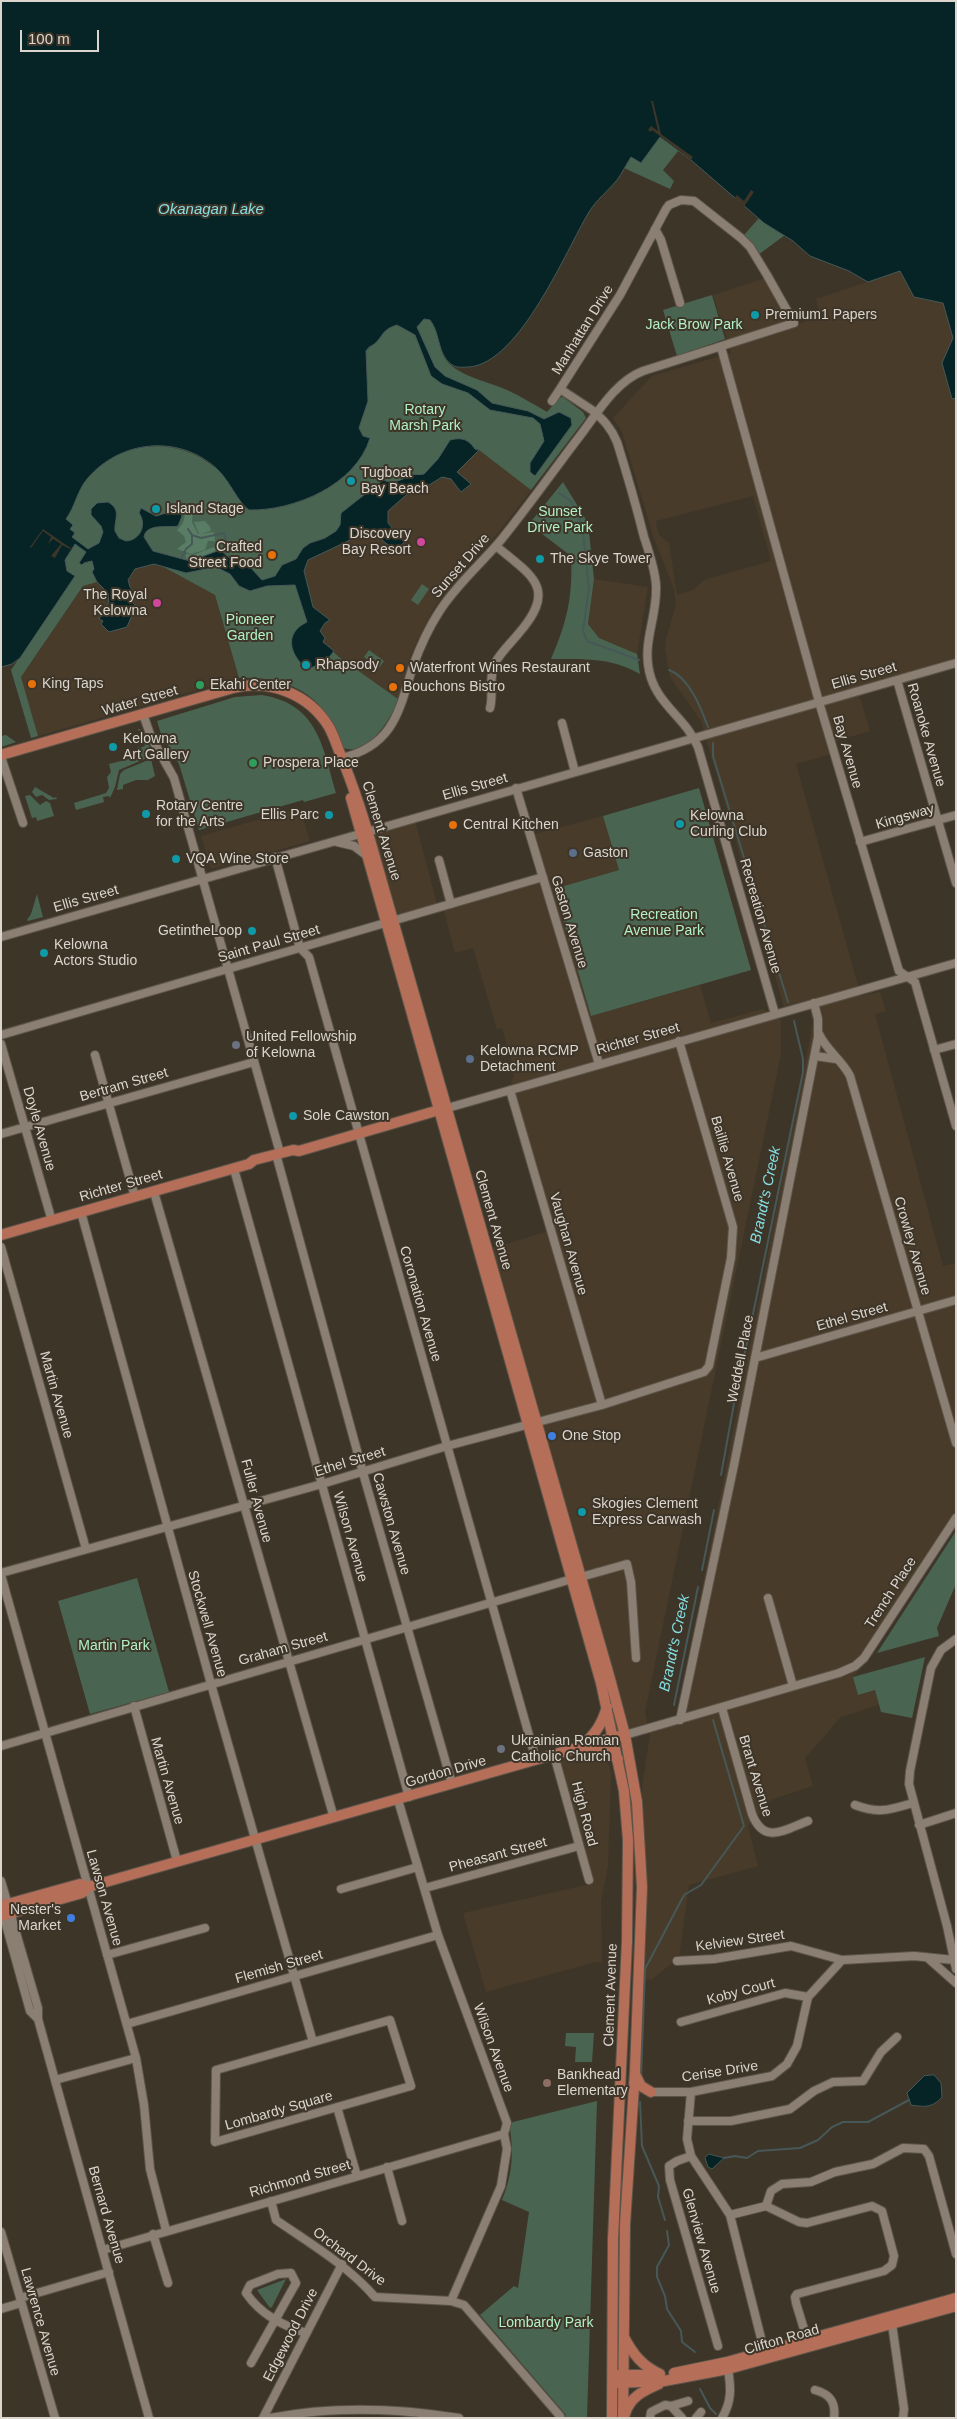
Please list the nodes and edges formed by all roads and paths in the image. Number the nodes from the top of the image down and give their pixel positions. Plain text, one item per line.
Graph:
1 (656, 229) junction
2 (680, 303) dead end
3 (794, 324) joint
4 (721, 347) junction
5 (560, 389) junction
6 (552, 401) dead end
7 (597, 414) junction
8 (496, 546) junction
9 (956, 663) edge
10 (897, 680) junction
11 (819, 702) junction
12 (490, 708) dead end
13 (143, 714) junction
14 (562, 722) dead end
15 (694, 738) junction
16 (1, 756) edge
17 (342, 758) junction
18 (576, 772) junction
19 (516, 788) junction
20 (956, 815) edge
21 (937, 820) junction
22 (23, 823) dead end
23 (364, 833) junction
24 (332, 842) junction
25 (860, 842) junction
26 (367, 856) junction
27 (275, 857) junction
28 (439, 860) dead end
29 (543, 877) junction
30 (203, 879) junction
31 (956, 883) edge
32 (452, 904) junction
33 (390, 922) junction
34 (1, 937) edge
35 (300, 948) junction
36 (956, 963) edge
37 (228, 969) junction
38 (907, 977) junction
39 (814, 1003) junction
40 (776, 1014) junction
41 (818, 1034) junction
42 (1, 1035) edge
43 (679, 1041) junction
44 (1, 1044) edge
45 (956, 1044) edge
46 (934, 1050) junction
47 (95, 1055) dead end
48 (814, 1056) junction
49 (836, 1060) junction
50 (254, 1062) junction
51 (599, 1064) junction
52 (510, 1090) junction
53 (108, 1102) junction
54 (443, 1109) junction
55 (956, 1126) edge
56 (25, 1128) junction
57 (360, 1133) junction
58 (1, 1134) edge
59 (278, 1156) junction
60 (234, 1169) junction
61 (154, 1192) junction
62 (136, 1197) junction
63 (81, 1212) junction
64 (52, 1221) junction
65 (1, 1235) edge
66 (1, 1247) edge
67 (956, 1300) edge
68 (918, 1311) junction
69 (755, 1358) junction
70 (704, 1372) joint
71 (602, 1405) junction
72 (533, 1423) junction
73 (956, 1443) edge
74 (447, 1446) junction
75 (363, 1471) junction
76 (322, 1484) junction
77 (244, 1506) junction
78 (956, 1518) edge
79 (167, 1527) junction
80 (86, 1549) junction
81 (1, 1574) edge
82 (577, 1578) junction
83 (768, 1598) dead end
84 (492, 1602) junction
85 (407, 1627) junction
86 (365, 1638) junction
87 (956, 1639) edge
88 (636, 1658) dead end
89 (288, 1662) junction
90 (839, 1673) joint
91 (211, 1684) junction
92 (793, 1686) junction
93 (134, 1706) junction
94 (607, 1707) junction
95 (722, 1708) junction
96 (680, 1720) junction
97 (45, 1732) junction
98 (620, 1736) junction
99 (1, 1746) edge
100 (578, 1748) junction
101 (554, 1755) junction
102 (618, 1759) junction
103 (536, 1760) junction
104 (452, 1784) junction
105 (409, 1796) junction
106 (398, 1800) junction
107 (913, 1803) junction
108 (855, 1805) dead end
109 (956, 1813) edge
110 (334, 1818) junction
111 (808, 1821) dead end
112 (919, 1825) junction
113 (257, 1840) junction
114 (579, 1846) junction
115 (177, 1861) junction
116 (418, 1867) junction
117 (589, 1880) dead end
118 (1, 1881) edge
119 (88, 1887) junction
120 (425, 1888) junction
121 (342, 1889) dead end
122 (4, 1910) edge
123 (956, 1924) edge
124 (947, 1926) junction
125 (205, 1928) dead end
126 (438, 1935) junction
127 (627, 1941) junction
128 (107, 1955) junction
129 (927, 1958) junction
130 (842, 1960) junction
131 (954, 1960) junction
132 (677, 1961) dead end
133 (956, 1968) edge
134 (294, 1976) junction
135 (956, 1983) edge
136 (808, 1998) junction
137 (681, 2022) dead end
138 (127, 2024) junction
139 (897, 2037) dead end
140 (314, 2042) junction
141 (136, 2058) junction
142 (635, 2071) junction
143 (55, 2080) junction
144 (651, 2092) junction
145 (691, 2092) junction
146 (633, 2093) junction
147 (337, 2107) junction
148 (688, 2121) junction
149 (504, 2134) junction
150 (691, 2156) junction
151 (387, 2167) junction
152 (357, 2176) junction
153 (271, 2201) junction
154 (766, 2206) junction
155 (730, 2214) junction
156 (402, 2221) dead end
157 (166, 2230) junction
158 (1, 2232) edge
159 (153, 2234) junction
160 (102, 2250) junction
161 (956, 2254) edge
162 (342, 2264) junction
163 (109, 2272) junction
164 (168, 2283) dead end
165 (956, 2298) edge
166 (21, 2301) junction
167 (451, 2301) junction
168 (956, 2306) edge
169 (1, 2309) edge
170 (275, 2320) junction
171 (892, 2324) junction
172 (306, 2333) junction
173 (623, 2336) junction
174 (807, 2339) junction
175 (718, 2346) dead end
176 (764, 2350) junction
177 (251, 2363) dead end
178 (728, 2369) junction
179 (664, 2378) junction
180 (618, 2379) junction
181 (815, 2390) dead end
182 (688, 2401) dead end
183 (671, 2406) junction
184 (375, 2414) edge
185 (560, 2416) dead end
186 (148, 2417) edge
187 (55, 2418) edge
188 (263, 2418) edge
189 (270, 2418) edge
190 (459, 2418) edge
191 (612, 2418) edge
192 (623, 2418) edge
193 (650, 2418) edge
194 (682, 2418) edge
195 (722, 2418) edge
196 (834, 2418) edge
197 (903, 2418) edge

1 - 2 street
1 - 3 street, Manhattan Drive
1 - 5 street, Manhattan Drive
3 - 4 street, Sunset Drive
4 - 7 street, Sunset Drive
4 - 11 street, Bay Avenue
5 - 6 street
5 - 7 street, Manhattan Drive
7 - 8 street, Sunset Drive
7 - 15 street, Manhattan Drive
8 - 12 street
8 - 17 street, Sunset Drive
9 - 10 street, Ellis Street
10 - 11 street, Ellis Street
10 - 21 street, Roanoke Avenue
11 - 15 street, Ellis Street
11 - 25 street, Bay Avenue
13 - 16 main road, Water Street
13 - 17 main road, Water Street
13 - 30 street, Cawston Avenue
14 - 18 street
15 - 18 street, Ellis Street
15 - 40 street, Recreation Avenue
16 - 22 street
17 - 23 main road, Clement Avenue
18 - 19 street, Ellis Street
19 - 23 street, Ellis Street
19 - 29 street, Gaston Avenue
20 - 21 street, Kingsway
21 - 25 street, Kingsway
21 - 31 street, Roanoke Avenue
23 - 24 street, Ellis Street
23 - 26 main road, Clement Avenue
23 - 33 main road, Clement Avenue
24 - 26 street
24 - 27 street, Ellis Street
25 - 38 street, Bay Avenue
26 - 33 main road, Clement Avenue
27 - 30 street, Ellis Street
27 - 35 street, Coronation Avenue
28 - 32 street
29 - 32 street, Saint Paul Street
29 - 51 street, Gaston Avenue
30 - 34 street, Ellis Street
30 - 37 street, Cawston Avenue
32 - 33 street, Saint Paul Street
33 - 35 street, Saint Paul Street
33 - 54 main road, Clement Avenue
35 - 37 street, Saint Paul Street
35 - 57 street, Coronation Avenue
36 - 38 street, Richter Street
37 - 42 street, Saint Paul Street
37 - 50 street, Cawston Avenue
38 - 39 street, Richter Street
38 - 46 street, Bay Avenue
39 - 40 street, Richter Street
39 - 41 street, Weddell Place
40 - 43 street, Richter Street
41 - 48 street, Weddell Place
41 - 49 street, Crowley Avenue
43 - 51 street, Richter Street
43 - 70 street, Baillie Avenue
44 - 56 street, Doyle Avenue
45 - 46 street
46 - 55 street, Bay Avenue
47 - 53 street
48 - 49 street
48 - 69 street, Weddell Place
49 - 68 street, Crowley Avenue
50 - 53 street, Bertram Street
50 - 59 street, Cawston Avenue
51 - 52 street, Richter Street
52 - 54 street, Richter Street
52 - 71 street, Vaughan Avenue
53 - 56 street, Bertram Street
53 - 62 street
54 - 57 main road, Richter Street
54 - 72 main road, Clement Avenue
56 - 58 street, Bertram Street
56 - 64 street, Doyle Avenue
57 - 59 main road, Richter Street
57 - 74 street, Coronation Avenue
59 - 60 main road, Richter Street
59 - 75 street, Cawston Avenue
60 - 61 main road, Richter Street
60 - 76 street, Wilson Avenue
61 - 62 main road, Richter Street
61 - 77 street, Fuller Avenue
62 - 63 main road, Richter Street
63 - 64 main road, Richter Street
63 - 79 street, Stockwell Avenue
64 - 65 main road, Richter Street
66 - 80 street, Martin Avenue
67 - 68 street, Ethel Street
68 - 69 street, Ethel Street
68 - 73 street, Crowley Avenue
69 - 96 street, Weddell Place
70 - 71 street, Ethel Street
71 - 72 street, Ethel Street
72 - 74 street, Ethel Street
72 - 82 main road, Clement Avenue
74 - 75 street, Ethel Street
74 - 84 street, Coronation Avenue
75 - 76 street, Ethel Street
75 - 85 street, Cawston Avenue
76 - 77 street, Ethel Street
76 - 86 street, Wilson Avenue
77 - 79 street, Ethel Street
77 - 89 street, Fuller Avenue
78 - 90 street, Trench Place
79 - 80 street, Ethel Street
79 - 91 street, Stockwell Avenue
80 - 81 street, Ethel Street
81 - 97 street, Lawson Avenue
82 - 84 street, Graham Street
82 - 88 street, Graham Street
82 - 94 main road, Clement Avenue
82 - 98 main road, Clement Avenue
83 - 92 street
84 - 85 street, Graham Street
84 - 103 street, Coronation Avenue
85 - 86 street, Graham Street
85 - 104 street, Cawston Avenue
86 - 89 street, Graham Street
86 - 105 street, Wilson Avenue
87 - 107 street
89 - 91 street, Graham Street
89 - 110 street, Fuller Avenue
90 - 92 street, Gordon Drive
91 - 93 street, Graham Street
91 - 113 street, Stockwell Avenue
92 - 95 street, Gordon Drive
93 - 97 street, Graham Street
93 - 115 street, Martin Avenue
94 - 98 main road, Clement Avenue
94 - 100 main road
95 - 96 street, Gordon Drive
95 - 111 street, Brant Avenue
96 - 98 street, Gordon Drive
97 - 99 street, Graham Street
97 - 119 street, Lawson Avenue
98 - 100 main road, Gordon Drive
98 - 102 main road, Clement Avenue
98 - 142 main road, Clement Avenue
100 - 101 main road, Gordon Drive
100 - 102 main road
101 - 103 main road, Gordon Drive
101 - 114 street, High Road
102 - 127 main road, Clement Avenue
103 - 104 main road, Gordon Drive
104 - 105 main road, Gordon Drive
105 - 106 main road, Gordon Drive
106 - 110 main road, Gordon Drive
106 - 116 street, Wilson Avenue
107 - 108 street
107 - 112 street
109 - 112 street
110 - 113 main road, Gordon Drive
112 - 124 street
113 - 115 main road, Gordon Drive
113 - 134 street, Stockwell Avenue
114 - 117 street, High Road
114 - 120 street, Pheasant Street
115 - 119 main road, Gordon Drive
116 - 120 street, Wilson Avenue
116 - 121 street
118 - 122 street, Bernard Avenue
119 - 122 main road, Gordon Drive
119 - 128 street, Lawson Avenue
120 - 126 street, Wilson Avenue
122 - 143 street, Bernard Avenue
123 - 124 street
124 - 131 street
125 - 128 street
126 - 134 street, Flemish Street
126 - 149 street, Wilson Avenue
127 - 146 main road
127 - 180 main road, Clement Avenue
128 - 138 street, Lawson Avenue
129 - 130 street, Kelview Street
129 - 131 street, Kelview Street
129 - 135 street
130 - 132 street, Kelview Street
130 - 136 street, Cerise Drive
131 - 133 street
134 - 138 street, Flemish Street
134 - 140 street, Stockwell Avenue
136 - 137 street, Koby Court
136 - 145 street, Cerise Drive
138 - 141 street, Lawson Avenue
139 - 148 street
140 - 147 street, Lombardy Square
140 - 147 street, Lombardy Square
141 - 143 street
141 - 157 street, Lawson Avenue
142 - 144 main road
142 - 146 main road, Clement Avenue
143 - 160 street, Bernard Avenue
144 - 145 street, Cerise Drive
144 - 146 main road
145 - 148 street, Glenview Avenue
146 - 173 main road, Clement Avenue
147 - 152 street
148 - 150 street, Glenview Avenue
149 - 151 street, Richmond Street
149 - 167 street, Wilson Avenue
150 - 155 street, Glenview Avenue
150 - 175 street, Glenview Avenue
151 - 152 street, Richmond Street
151 - 156 street
152 - 153 street, Richmond Street
153 - 157 street, Richmond Street
153 - 162 street, Orchard Drive
154 - 155 street
154 - 161 street
154 - 174 street
155 - 176 street, Glenview Avenue
157 - 159 street, Richmond Street
158 - 166 street, Lawrence Avenue
159 - 160 street, Richmond Street
159 - 164 street
160 - 163 street, Bernard Avenue
162 - 167 street, Orchard Drive
162 - 172 street, Edgewood Drive
163 - 166 street
163 - 186 street, Bernard Avenue
165 - 174 main road, Clifton Road
166 - 169 street
166 - 187 street, Lawrence Avenue
167 - 185 street, Orchard Drive
168 - 171 main road, Clifton Road
170 - 170 street
170 - 172 street
170 - 177 street
171 - 178 main road, Clifton Road
171 - 197 street
172 - 188 street, Edgewood Drive
173 - 179 main road
173 - 180 main road, Clement Avenue
174 - 176 main road, Clifton Road
176 - 179 main road, Clifton Road
178 - 179 main road, Clifton Road
178 - 195 street
179 - 180 main road, Clifton Road
179 - 192 main road
180 - 191 main road, Clement Avenue
180 - 192 main road, Clement Avenue
181 - 196 street
182 - 183 street
183 - 193 street
183 - 194 street
184 - 189 street
184 - 190 street

